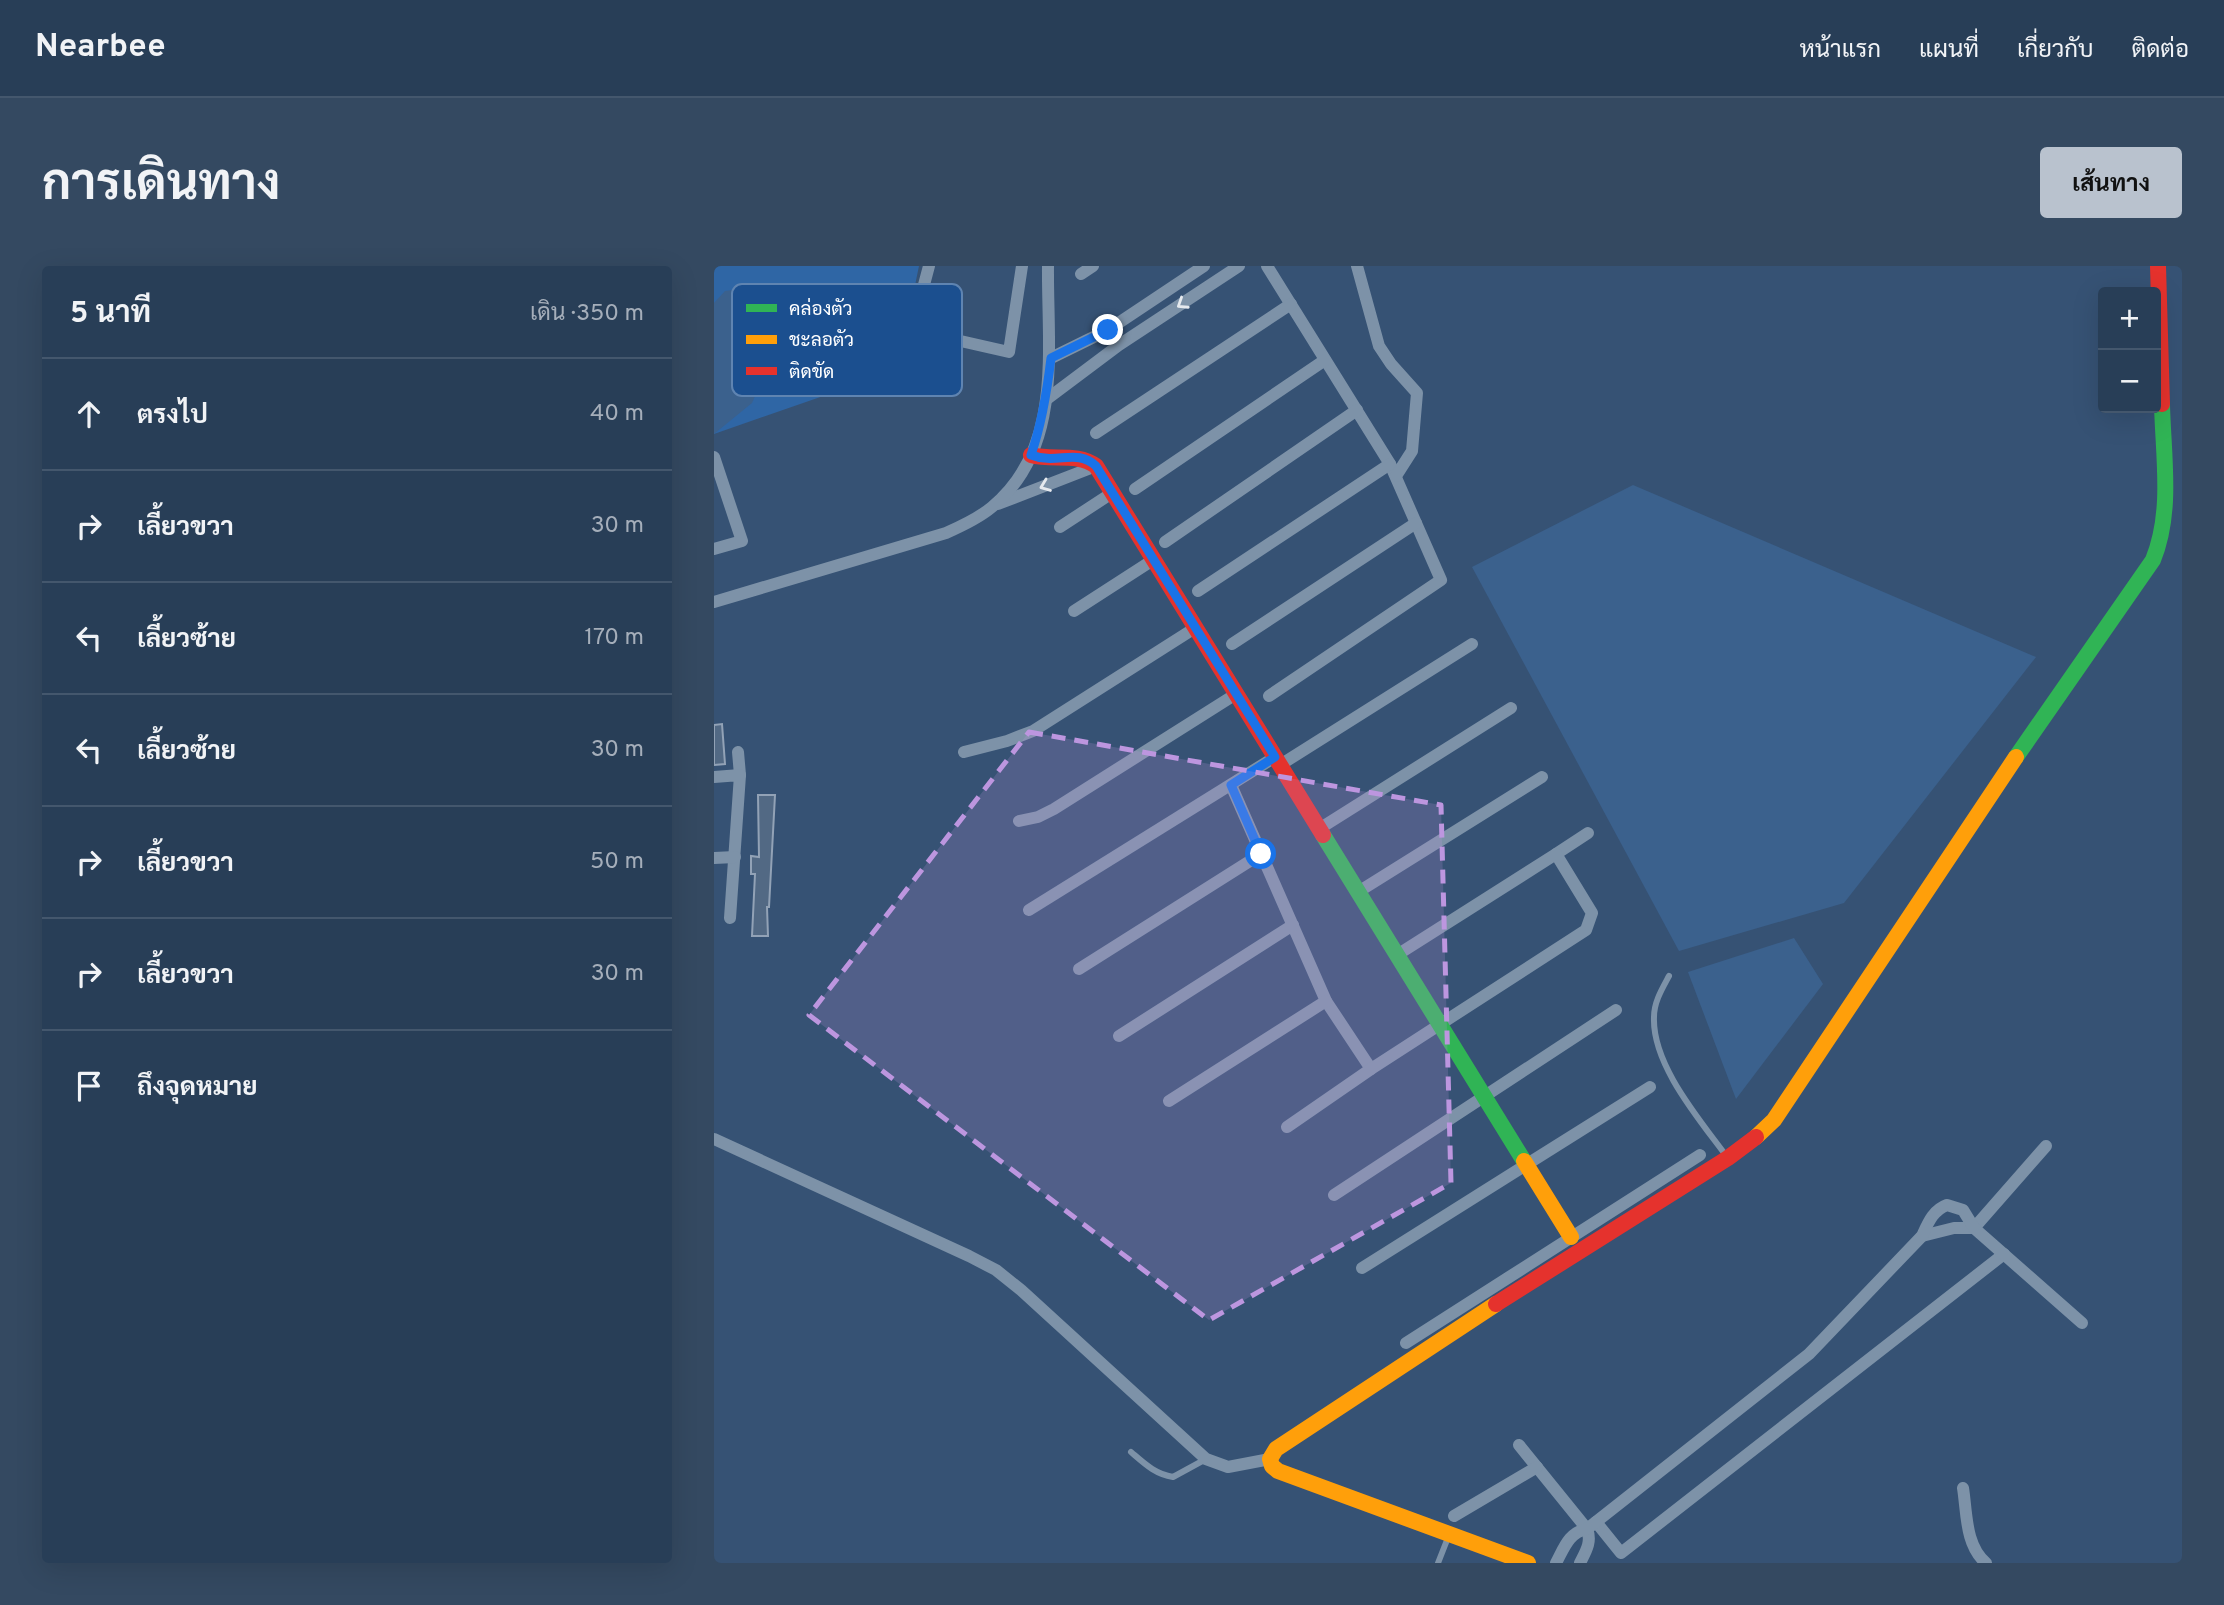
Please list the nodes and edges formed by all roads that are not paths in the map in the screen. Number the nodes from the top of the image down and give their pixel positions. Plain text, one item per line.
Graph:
1 (929, 266) edge
2 (1022, 266) edge
3 (1048, 266) edge
4 (1204, 266) edge
5 (1239, 266) edge
6 (1267, 266) edge
7 (1357, 266) edge
8 (2158, 266) edge
9 (924, 284) edge
10 (1291, 304) junction
11 (962, 341) edge
12 (1051, 358) junction
13 (1325, 359) junction
14 (1047, 399) junction
15 (1357, 410) junction
16 (1096, 433) dead end
17 (1031, 455) junction
18 (714, 457) edge
19 (1390, 464) junction
20 (1096, 466) junction
21 (1396, 476) junction
22 (1135, 489) dead end
23 (1112, 493) junction
24 (994, 506) junction
25 (1416, 523) junction
26 (1060, 527) dead end
27 (1165, 542) dead end
28 (714, 549) edge
29 (1153, 560) junction
30 (1198, 591) dead end
31 (714, 602) edge
32 (1073, 611) dead end
33 (1195, 628) junction
34 (1232, 644) dead end
35 (1472, 644) dead end
36 (1236, 694) junction
37 (1269, 696) dead end
38 (1511, 708) dead end
39 (738, 752) dead end
40 (964, 752) dead end
41 (1278, 761) junction
42 (740, 775) junction
43 (1542, 776) dead end
44 (714, 777) edge
45 (1231, 785) junction
46 (1019, 821) dead end
47 (1319, 829) junction
48 (1588, 833) dead end
49 (1261, 854) junction
50 (1556, 854) junction
51 (735, 857) junction
52 (714, 858) edge
53 (1359, 892) junction
54 (1029, 910) dead end
55 (730, 918) dead end
56 (1293, 925) junction
57 (1397, 955) junction
58 (1079, 969) dead end
59 (1669, 976) dead end
60 (1326, 1001) junction
61 (1616, 1010) dead end
62 (1440, 1025) junction
63 (1119, 1036) dead end
64 (1371, 1069) junction
65 (1650, 1087) dead end
66 (1484, 1096) junction
67 (1169, 1101) dead end
68 (1287, 1127) dead end
69 (714, 1139) edge
70 (2046, 1146) dead end
71 (1700, 1154) dead end
72 (1728, 1158) junction
73 (1527, 1165) junction
74 (1334, 1195) dead end
75 (1974, 1228) junction
76 (1922, 1236) junction
77 (1571, 1237) junction
78 (2004, 1254) junction
79 (1362, 1268) dead end
80 (2082, 1323) dead end
81 (1406, 1343) dead end
82 (1519, 1445) dead end
83 (1131, 1452) dead end
84 (1270, 1459) junction
85 (1203, 1460) junction
86 (1537, 1467) junction
87 (1963, 1488) dead end
88 (1454, 1516) dead end
89 (1591, 1525) junction
90 (1446, 1541) junction
91 (1438, 1563) edge
92 (1528, 1563) edge
93 (1556, 1563) edge
94 (1580, 1563) edge
95 (1986, 1563) edge

1 - 9 street
2 - 11 street
3 - 12 street
4 - 12 street
5 -> 14 street
6 - 10 street
7 - 21 street
8 - 72 street
10 - 13 street
10 - 16 street
12 - 14 street
13 - 15 street
13 - 22 street
14 - 17 street
15 - 19 street
15 - 27 street
17 - 20 street
17 - 24 street
18 - 28 street
19 - 21 street
19 - 30 street
20 - 23 street
20 -> 24 street
21 - 25 street
23 - 26 street
23 - 29 street
24 - 31 street
25 - 34 street
25 - 37 street
29 - 32 street
29 - 33 street
33 - 36 street
33 - 40 street
35 - 41 street
36 - 41 street
36 - 46 street
38 - 47 street
39 - 42 street
41 - 45 street
41 - 47 street
42 - 44 street
42 - 51 street
43 - 53 street
45 - 49 street
45 - 54 street
47 - 53 street
48 - 50 street
49 - 56 street
49 - 58 street
50 - 57 street
50 - 62 street
51 - 52 street
51 - 55 street
53 - 57 street
56 - 60 street
56 - 63 street
57 - 62 street
59 - 72 lane
60 - 64 street
60 - 67 street
61 - 66 street
62 - 64 street
62 - 66 street
64 - 68 street
65 - 73 street
66 - 73 street
66 - 74 street
69 - 85 street
70 - 75 street
71 - 77 street
72 - 84 street
73 - 77 street
73 - 79 street
75 - 76 street
75 - 76 street
75 - 78 street
76 - 89 street
77 - 81 street
78 - 80 street
78 - 89 street
82 - 86 street
83 - 85 lane
84 - 85 street
84 - 90 street
86 - 88 street
86 - 89 street
87 - 95 street
89 - 93 street
89 - 94 street
90 - 91 lane
90 - 92 street

